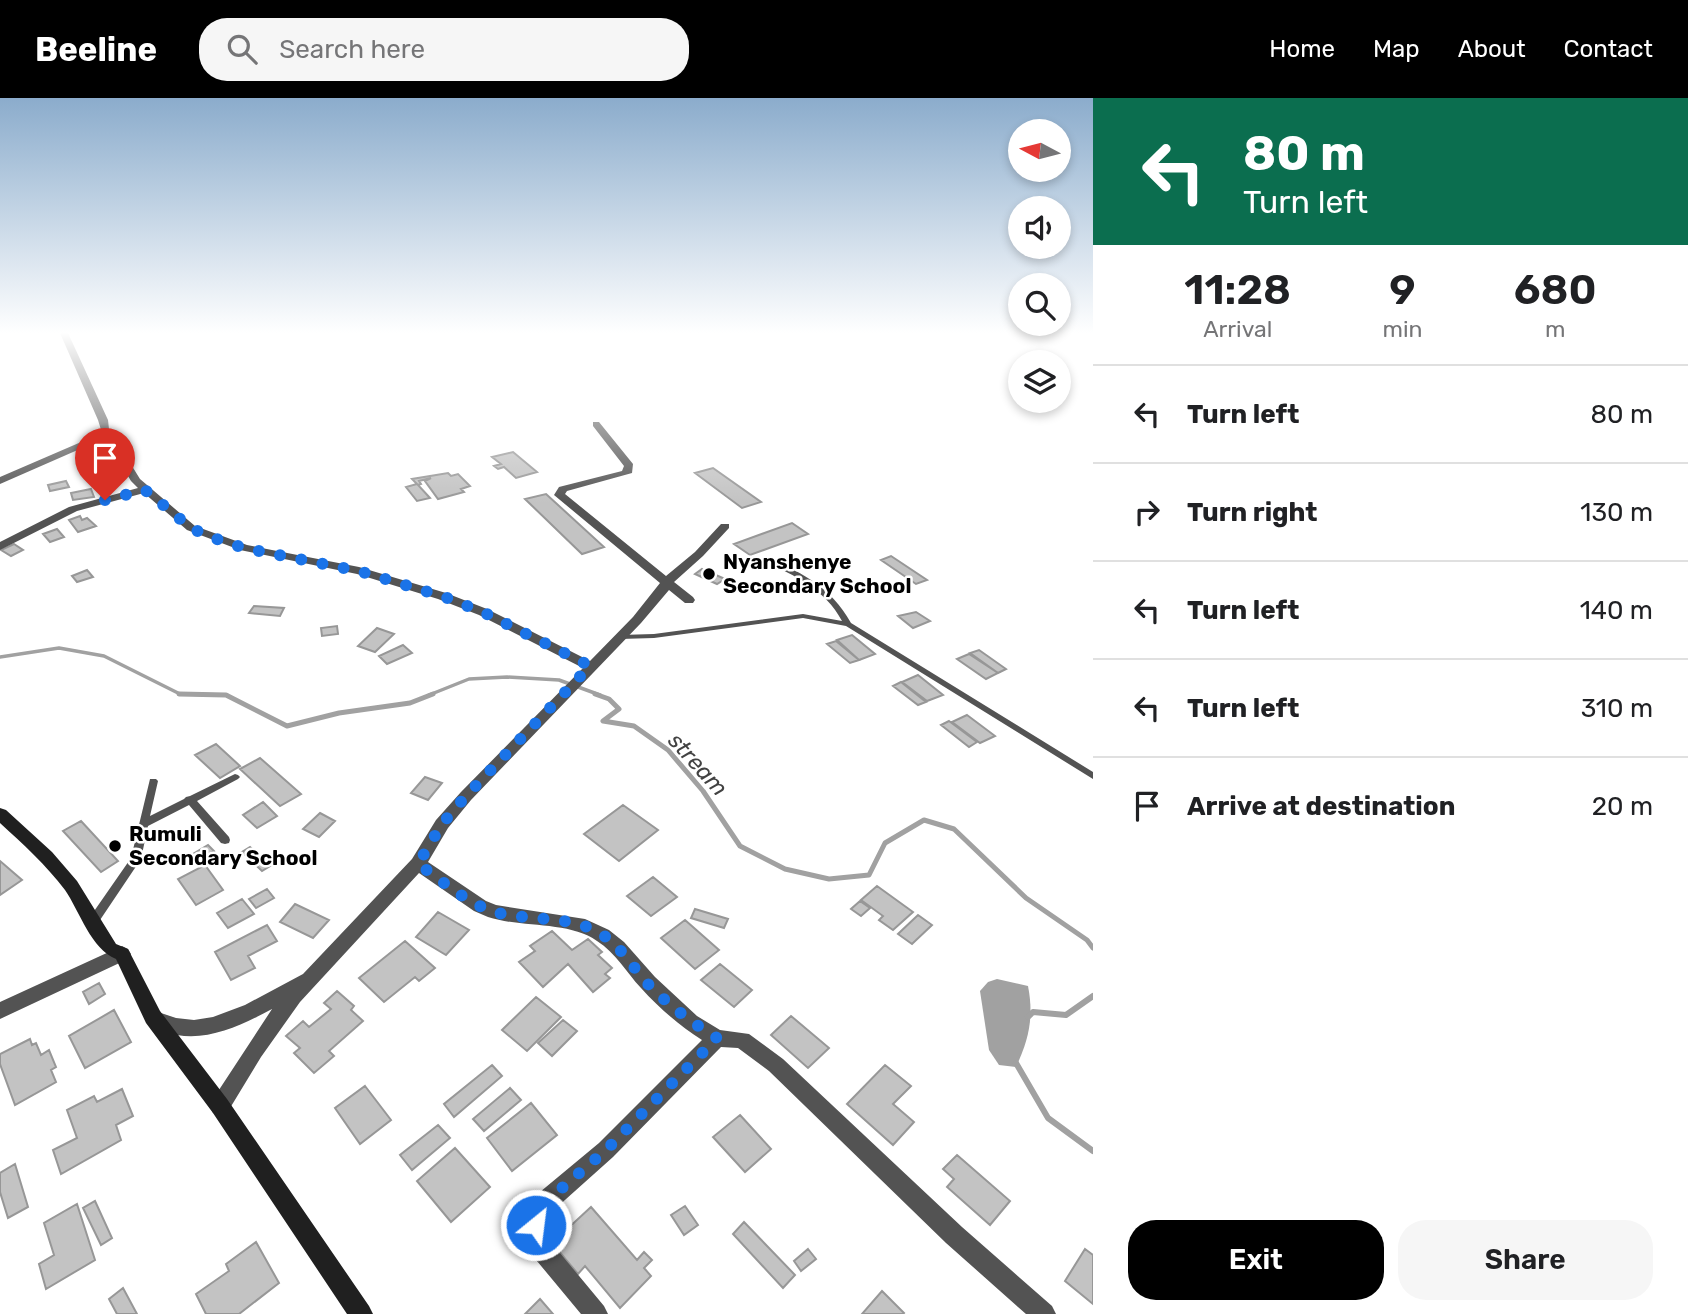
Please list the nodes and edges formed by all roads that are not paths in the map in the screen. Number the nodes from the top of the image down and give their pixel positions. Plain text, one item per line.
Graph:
1 (88, 390) edge
2 (596, 424) dead end
3 (107, 434) junction
4 (0, 481) edge
5 (145, 490) junction
6 (725, 526) dead end
7 (0, 547) edge
8 (768, 559) dead end
9 (667, 581) junction
10 (689, 600) dead end
11 (848, 624) junction
12 (620, 636) junction
13 (590, 666) junction
14 (1093, 776) edge
15 (235, 777) dead end
16 (153, 781) dead end
17 (190, 799) junction
18 (0, 814) edge
19 (144, 824) junction
20 (225, 839) dead end
21 (418, 864) junction
22 (94, 920) junction
23 (122, 954) junction
24 (306, 981) junction
25 (0, 1011) edge
26 (153, 1017) junction
27 (717, 1038) junction
28 (220, 1106) junction
29 (361, 1314) edge
30 (596, 1314) edge
31 (1044, 1314) edge

1 - 3 street
2 - 9 street
3 - 4 street
3 - 5 street
5 - 7 street
5 - 13 street
6 - 9 street
8 - 11 lane
9 - 10 street
9 - 12 street
11 - 12 lane
11 - 14 lane
12 - 13 street
13 - 21 street
15 - 17 lane
16 - 19 lane
17 - 19 lane
17 - 20 lane
18 - 22 street
19 - 22 lane
21 - 24 street
21 - 27 street
22 - 23 street
23 - 25 street
23 - 26 street
24 - 26 street
24 - 28 street
26 - 28 street
27 - 30 street
27 - 31 street
28 - 29 street

